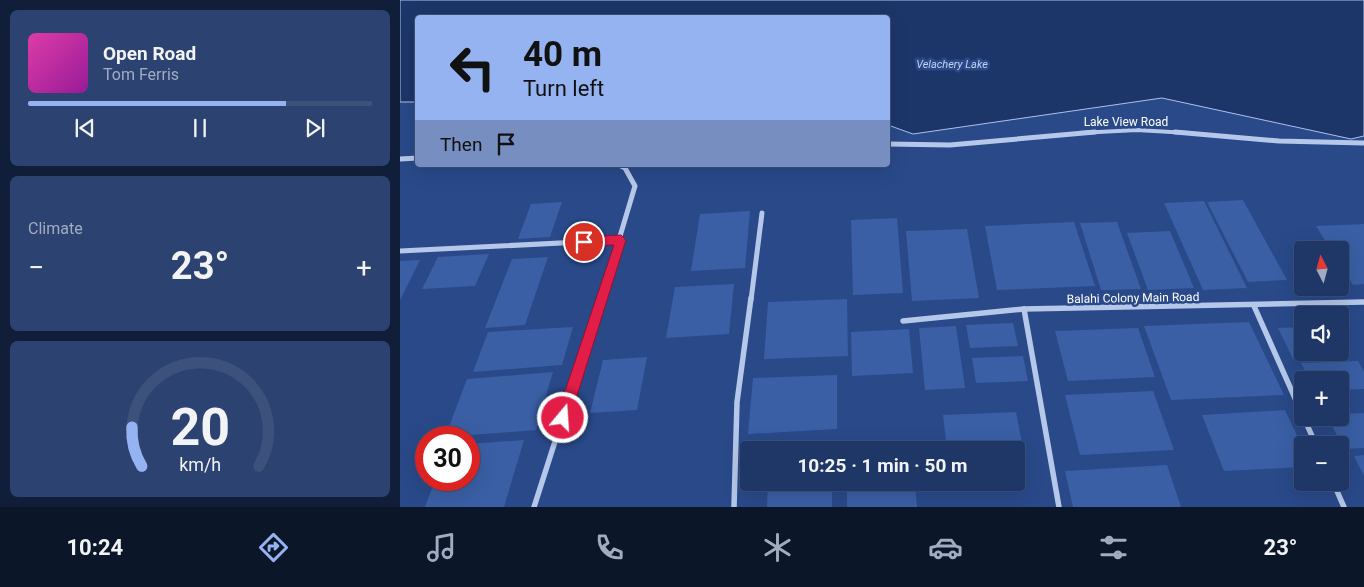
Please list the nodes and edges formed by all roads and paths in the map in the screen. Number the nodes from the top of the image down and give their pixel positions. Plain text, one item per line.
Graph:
1 (1364, 143) edge
2 (890, 144) edge
3 (415, 158) edge
4 (400, 159) edge
5 (623, 167) edge
6 (762, 213) dead end
7 (621, 240) junction
8 (400, 251) edge
9 (1364, 302) edge
10 (1254, 306) junction
11 (1024, 309) junction
12 (903, 321) dead end
13 (1294, 396) edge
14 (1337, 491) edge
15 (534, 507) edge
16 (734, 507) edge
17 (1059, 507) edge
18 (1344, 507) edge

1 - 2 street, Lake View Road
3 - 4 street
5 - 7 street
6 - 16 street
7 - 8 street
7 - 15 street
9 - 10 street, Balahi Colony Main Road
10 - 11 street, Balahi Colony Main Road
10 - 13 street
11 - 12 street, Balahi Colony Main Road
11 - 17 street
14 - 18 street

